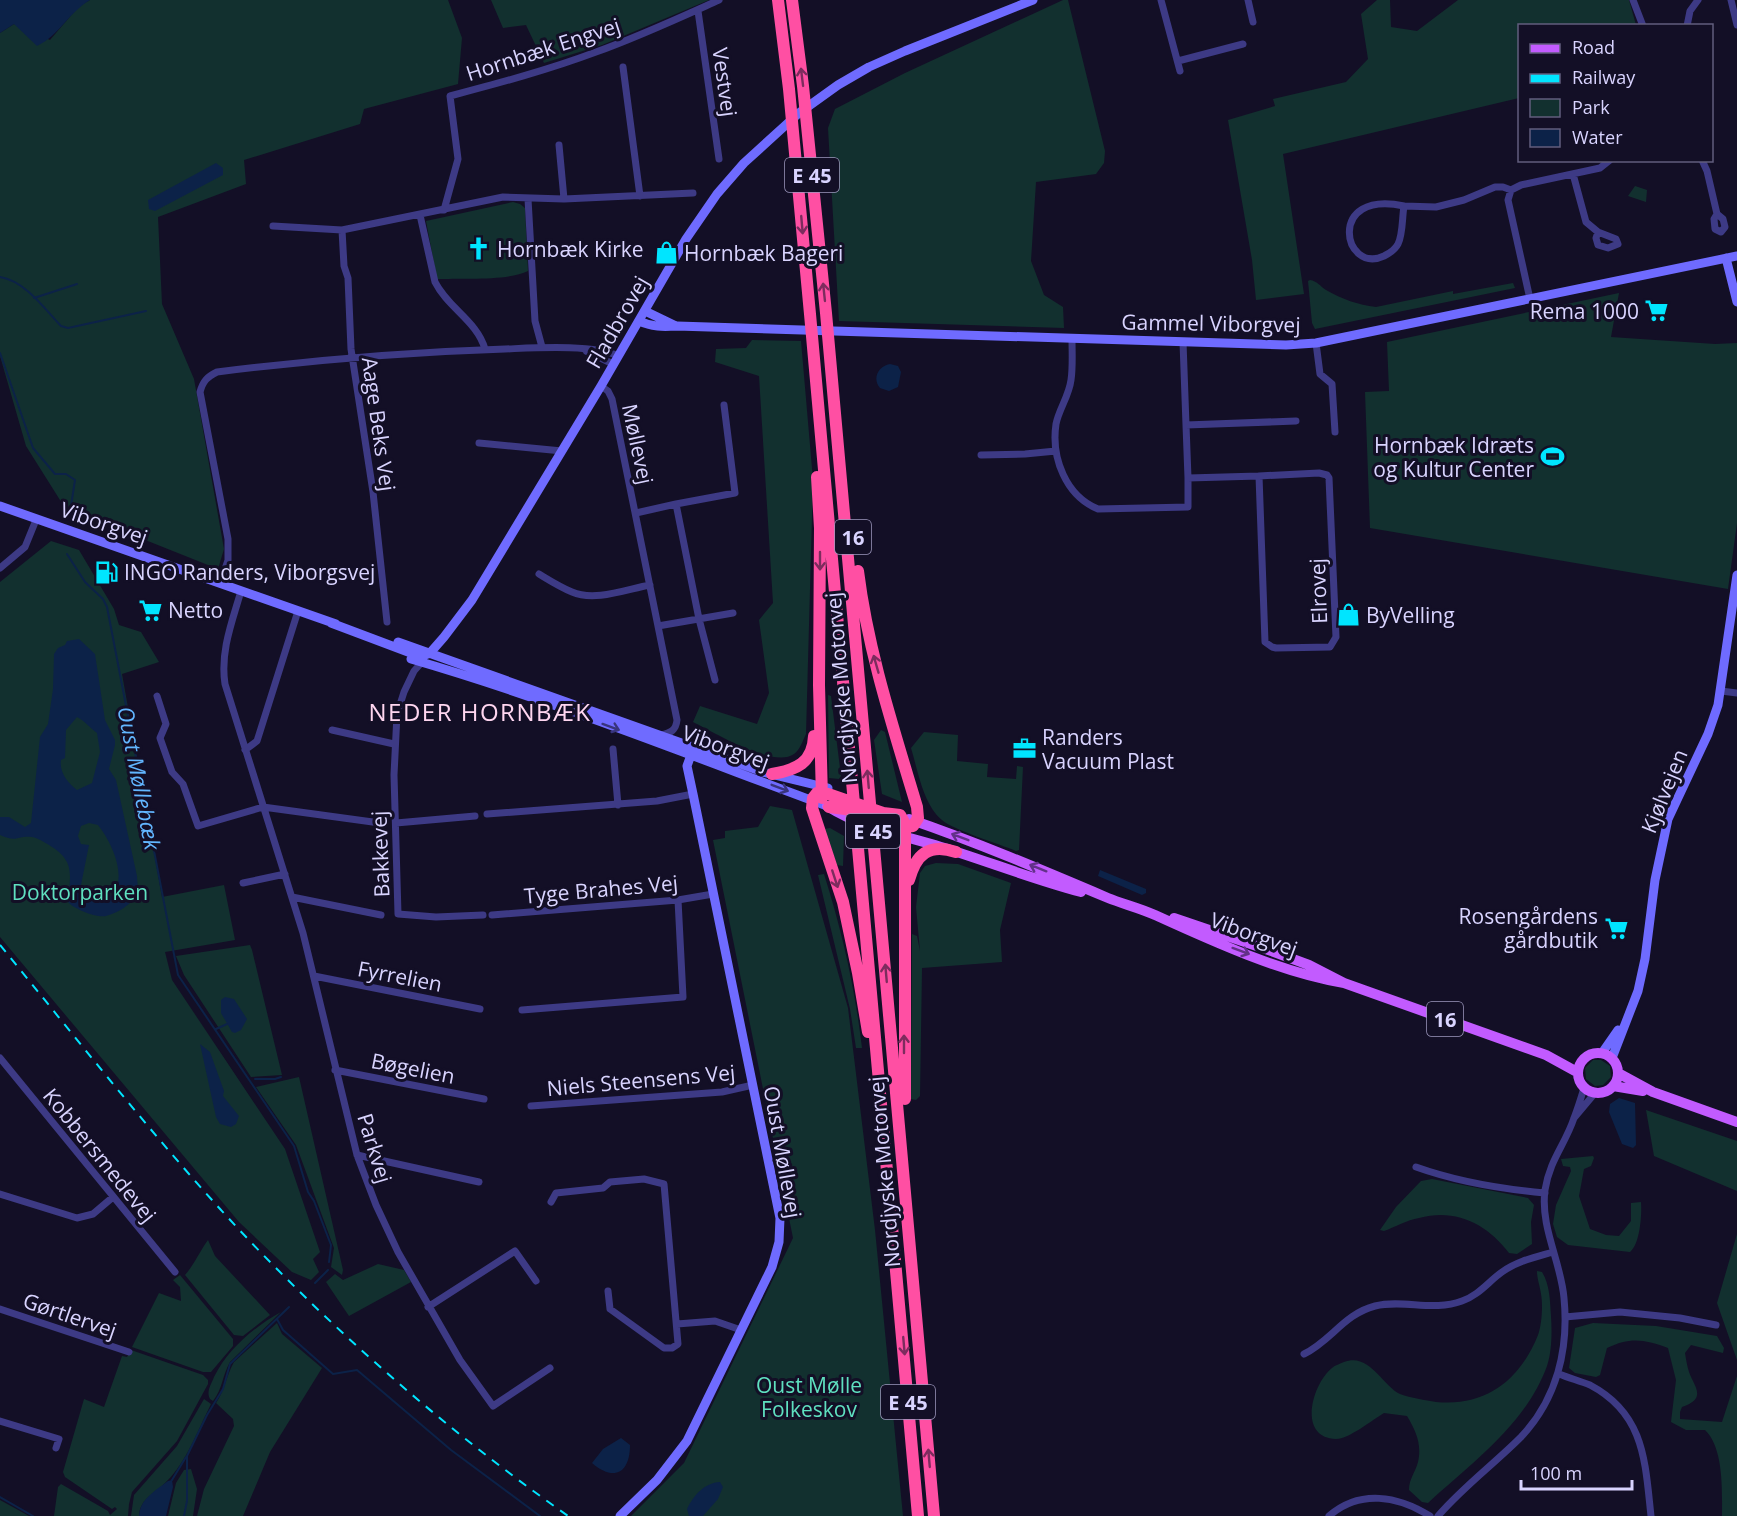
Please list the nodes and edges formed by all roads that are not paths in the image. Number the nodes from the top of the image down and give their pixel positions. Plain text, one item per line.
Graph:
1 (719, 0) edge
2 (778, 0) edge
3 (792, 0) edge
4 (1033, 0) edge
5 (1161, 0) edge
6 (1248, 0) edge
7 (1633, 0) edge
8 (1698, 0) edge
9 (1731, 0) edge
10 (698, 11) junction
11 (1253, 22) dead end
12 (1641, 24) edge
13 (1687, 24) edge
14 (1737, 25) edge
15 (1243, 44) dead end
16 (1178, 61) junction
17 (623, 67) dead end
18 (1180, 71) dead end
19 (559, 145) dead end
20 (720, 159) dead end
21 (1608, 162) edge
22 (1703, 162) edge
23 (1574, 174) junction
24 (1511, 190) junction
25 (693, 193) dead end
26 (640, 196) junction
27 (564, 199) junction
28 (528, 200) junction
29 (1404, 206) junction
30 (444, 210) junction
31 (1717, 214) dead end
32 (420, 215) junction
33 (273, 226) dead end
34 (342, 230) junction
35 (1598, 232) dead end
36 (1737, 256) edge
37 (1726, 258) junction
38 (1530, 299) junction
39 (1737, 303) edge
40 (645, 311) junction
41 (810, 314) junction
42 (639, 321) junction
43 (677, 326) junction
44 (1072, 339) junction
45 (1183, 342) junction
46 (1316, 343) junction
47 (542, 347) junction
48 (485, 349) junction
49 (830, 350) junction
50 (352, 357) junction
51 (616, 360) junction
52 (601, 386) junction
53 (724, 405) dead end
54 (1296, 421) dead end
55 (1186, 425) junction
56 (1335, 432) dead end
57 (478, 443) dead end
58 (562, 451) junction
59 (1056, 451) junction
60 (981, 455) dead end
61 (1258, 476) junction
62 (1188, 478) junction
63 (676, 504) junction
64 (0, 506) edge
65 (636, 513) junction
66 (36, 520) junction
67 (0, 568) edge
68 (539, 574) dead end
69 (1737, 575) edge
70 (220, 584) junction
71 (650, 585) junction
72 (241, 591) junction
73 (298, 611) junction
74 (733, 613) dead end
75 (699, 619) junction
76 (387, 622) dead end
77 (331, 623) junction
78 (658, 626) junction
79 (430, 653) junction
80 (422, 662) junction
81 (501, 678) junction
82 (715, 680) dead end
83 (819, 684) junction
84 (1721, 691) junction
85 (1737, 693) edge
86 (158, 696) dead end
87 (332, 730) dead end
88 (661, 735) junction
89 (394, 744) junction
90 (245, 750) junction
91 (613, 750) dead end
92 (691, 755) junction
93 (772, 774) junction
94 (693, 794) junction
95 (824, 796) junction
96 (618, 805) junction
97 (263, 807) junction
98 (487, 814) dead end
99 (475, 816) dead end
100 (380, 823) dead end
101 (396, 823) junction
102 (905, 828) junction
103 (956, 852) junction
104 (285, 874) junction
105 (243, 883) dead end
106 (713, 894) junction
107 (292, 897) junction
108 (905, 898) junction
109 (1111, 899) junction
110 (678, 900) junction
111 (381, 915) dead end
112 (483, 915) dead end
113 (492, 915) dead end
114 (314, 976) junction
115 (480, 1009) dead end
116 (522, 1010) dead end
117 (1546, 1054) junction
118 (1607, 1055) junction
119 (0, 1058) edge
120 (1582, 1060) junction
121 (336, 1070) junction
122 (1577, 1072) junction
123 (1618, 1073) junction
124 (753, 1085) junction
125 (1613, 1086) junction
126 (1584, 1088) junction
127 (1653, 1092) junction
128 (1595, 1093) junction
129 (484, 1099) dead end
130 (531, 1106) dead end
131 (1574, 1118) junction
132 (1737, 1122) edge
133 (357, 1155) junction
134 (1416, 1167) dead end
135 (479, 1182) dead end
136 (1545, 1193) junction
137 (0, 1194) edge
138 (113, 1197) junction
139 (551, 1202) dead end
140 (1553, 1252) junction
141 (175, 1272) dead end
142 (536, 1281) dead end
143 (899, 1287) junction
144 (608, 1291) dead end
145 (428, 1307) junction
146 (0, 1309) edge
147 (1565, 1317) junction
148 (677, 1324) junction
149 (1716, 1325) dead end
150 (741, 1330) junction
151 (919, 1333) junction
152 (129, 1353) dead end
153 (1304, 1354) dead end
154 (550, 1368) dead end
155 (1559, 1374) junction
156 (0, 1421) edge
157 (56, 1448) dead end
158 (620, 1516) edge
159 (918, 1516) edge
160 (934, 1516) edge
161 (1329, 1516) edge
162 (1430, 1516) edge
163 (1438, 1516) edge
164 (1651, 1516) edge

1 - 10 street, Hornbæk Engvej
2 -> 41 highway, Nordjyske Motorvej / E 45
49 -> 3 highway, Nordjyske Motorvej / E 45
4 - 40 street, Fladbrovej
5 - 16 street
6 - 11 street
7 - 12 street
8 - 13 street
9 - 14 street
10 - 20 street, Vestvej
10 - 30 street, Hornbæk Engvej
15 - 16 street
16 - 18 street
17 - 26 street
19 - 27 street
21 - 23 street
22 - 31 street
23 - 24 street
23 - 35 street
24 - 29 street
24 - 38 street
25 - 26 street
26 - 27 street
27 - 28 street
28 - 30 street
28 - 47 street
29 - 29 street
30 - 32 street
32 - 34 street
32 - 48 street
33 - 34 street
34 - 50 street, Aage Beks Vej
36 - 37 street, Gammel Viborgvej
37 - 38 street, Gammel Viborgvej
37 - 39 street
38 - 46 street, Gammel Viborgvej
40 - 42 street, Fladbrovej
40 - 43 street, Gammel Viborgvej
41 -> 83 highway, 16
41 - 143 highway, Nordjyske Motorvej / E 45
42 - 43 street, Gammel Viborgvej
42 - 51 street, Fladbrovej
43 - 44 street, Gammel Viborgvej
44 - 45 street, Gammel Viborgvej
44 - 59 street
45 - 46 street, Gammel Viborgvej
45 - 55 street
46 - 56 street
47 - 48 street
47 - 51 street
48 - 50 street
102 -> 49 highway, 16
151 -> 49 highway, Nordjyske Motorvej / E 45
50 - 70 street
50 - 76 street, Aage Beks Vej
51 - 52 street, Fladbrovej
52 - 58 street, Fladbrovej
52 - 65 street, Møllevej
53 - 63 street, Møllevej
54 - 55 street
55 - 62 street
57 - 58 street
58 - 79 street, Fladbrovej
59 - 60 street
59 - 62 street
61 - 61 street, Elrovej
61 - 62 street, Elrovej
63 - 65 street, Møllevej
63 - 75 street, Møllevej
64 - 66 street, Viborgvej
65 - 71 street, Møllevej
66 - 67 street
66 - 70 street, Viborgvej
68 - 71 street
69 - 84 street, Kjølvejen
70 - 72 street, Viborgvej
71 - 78 street, Møllevej
72 - 73 street, Viborgvej
72 - 90 street, Parkvej
73 - 77 street, Viborgvej
73 - 90 street
74 - 75 street
75 - 78 street
75 - 82 street, Møllevej
77 - 79 street, Viborgvej
77 - 80 street, Viborgvej
78 - 88 street, Møllevej
79 - 80 street, Fladbrovej
79 - 81 street, Viborgvej
80 - 81 street
80 - 89 street, Bakkevej
80 -> 92 street, Viborgvej
81 - 88 street, Viborgvej
83 - 93 highway
83 - 95 highway, 16
84 - 85 street
84 - 118 street, Kjølvejen
86 - 97 street
87 - 89 street
88 - 93 street, Viborgvej
89 - 101 street, Bakkevej
90 - 97 street, Parkvej
91 - 96 street
92 - 94 street, Oust Møllevej
92 -> 95 street, Viborgvej
93 - 95 street, Viborgvej
94 - 96 street
94 - 106 street, Oust Møllevej
95 - 102 highway
95 - 102 main road, Viborgvej / 16
95 -> 143 highway
96 - 98 street
97 - 100 street
97 - 104 street, Parkvej
99 - 101 street
101 - 112 street, Bakkevej
102 - 103 main road, Viborgvej / 16
102 - 108 highway
109 -> 102 main road, Viborgvej / 16
103 - 108 highway
103 - 109 main road, Viborgvej / 16
104 - 105 street
104 - 107 street, Parkvej
106 - 110 street, Tyge Brahes Vej
106 - 124 street, Oust Møllevej
107 - 111 street
107 - 114 street, Parkvej
151 -> 108 highway
109 - 117 main road, Viborgvej / 16
110 - 113 street, Tyge Brahes Vej
110 - 116 street
114 - 115 street, Fyrrelien
114 - 121 street, Parkvej
117 - 120 main road, Viborgvej / 16
117 - 122 main road, Viborgvej / 16
118 - 120 main road, 16
118 - 123 main road
119 - 138 street, Kobbersmedevej
120 - 122 main road
121 - 129 street, Bøgelien
121 - 133 street, Parkvej
122 - 126 main road
123 - 125 main road
123 - 127 main road
124 - 130 street, Niels Steensens Vej
124 - 150 street, Oust Møllevej
125 - 127 main road
125 - 128 main road
126 - 128 main road
126 - 131 street
127 - 132 main road
128 - 131 street
131 - 136 street
133 - 135 street
133 - 145 street, Parkvej
134 - 136 street
136 - 140 street
137 - 138 street
138 - 141 street, Kobbersmedevej
139 - 148 street
140 - 147 street
140 - 153 street
142 - 145 street
143 -> 159 highway, Nordjyske Motorvej / E 45
144 - 148 street
145 - 154 street, Parkvej
146 - 152 street, Gørtlervej
147 - 149 street
147 - 155 street
148 - 150 street
150 - 158 street, Oust Møllevej
160 -> 151 highway, Nordjyske Motorvej / E 45
155 - 163 street
155 - 164 street
156 - 157 street
161 - 162 street

